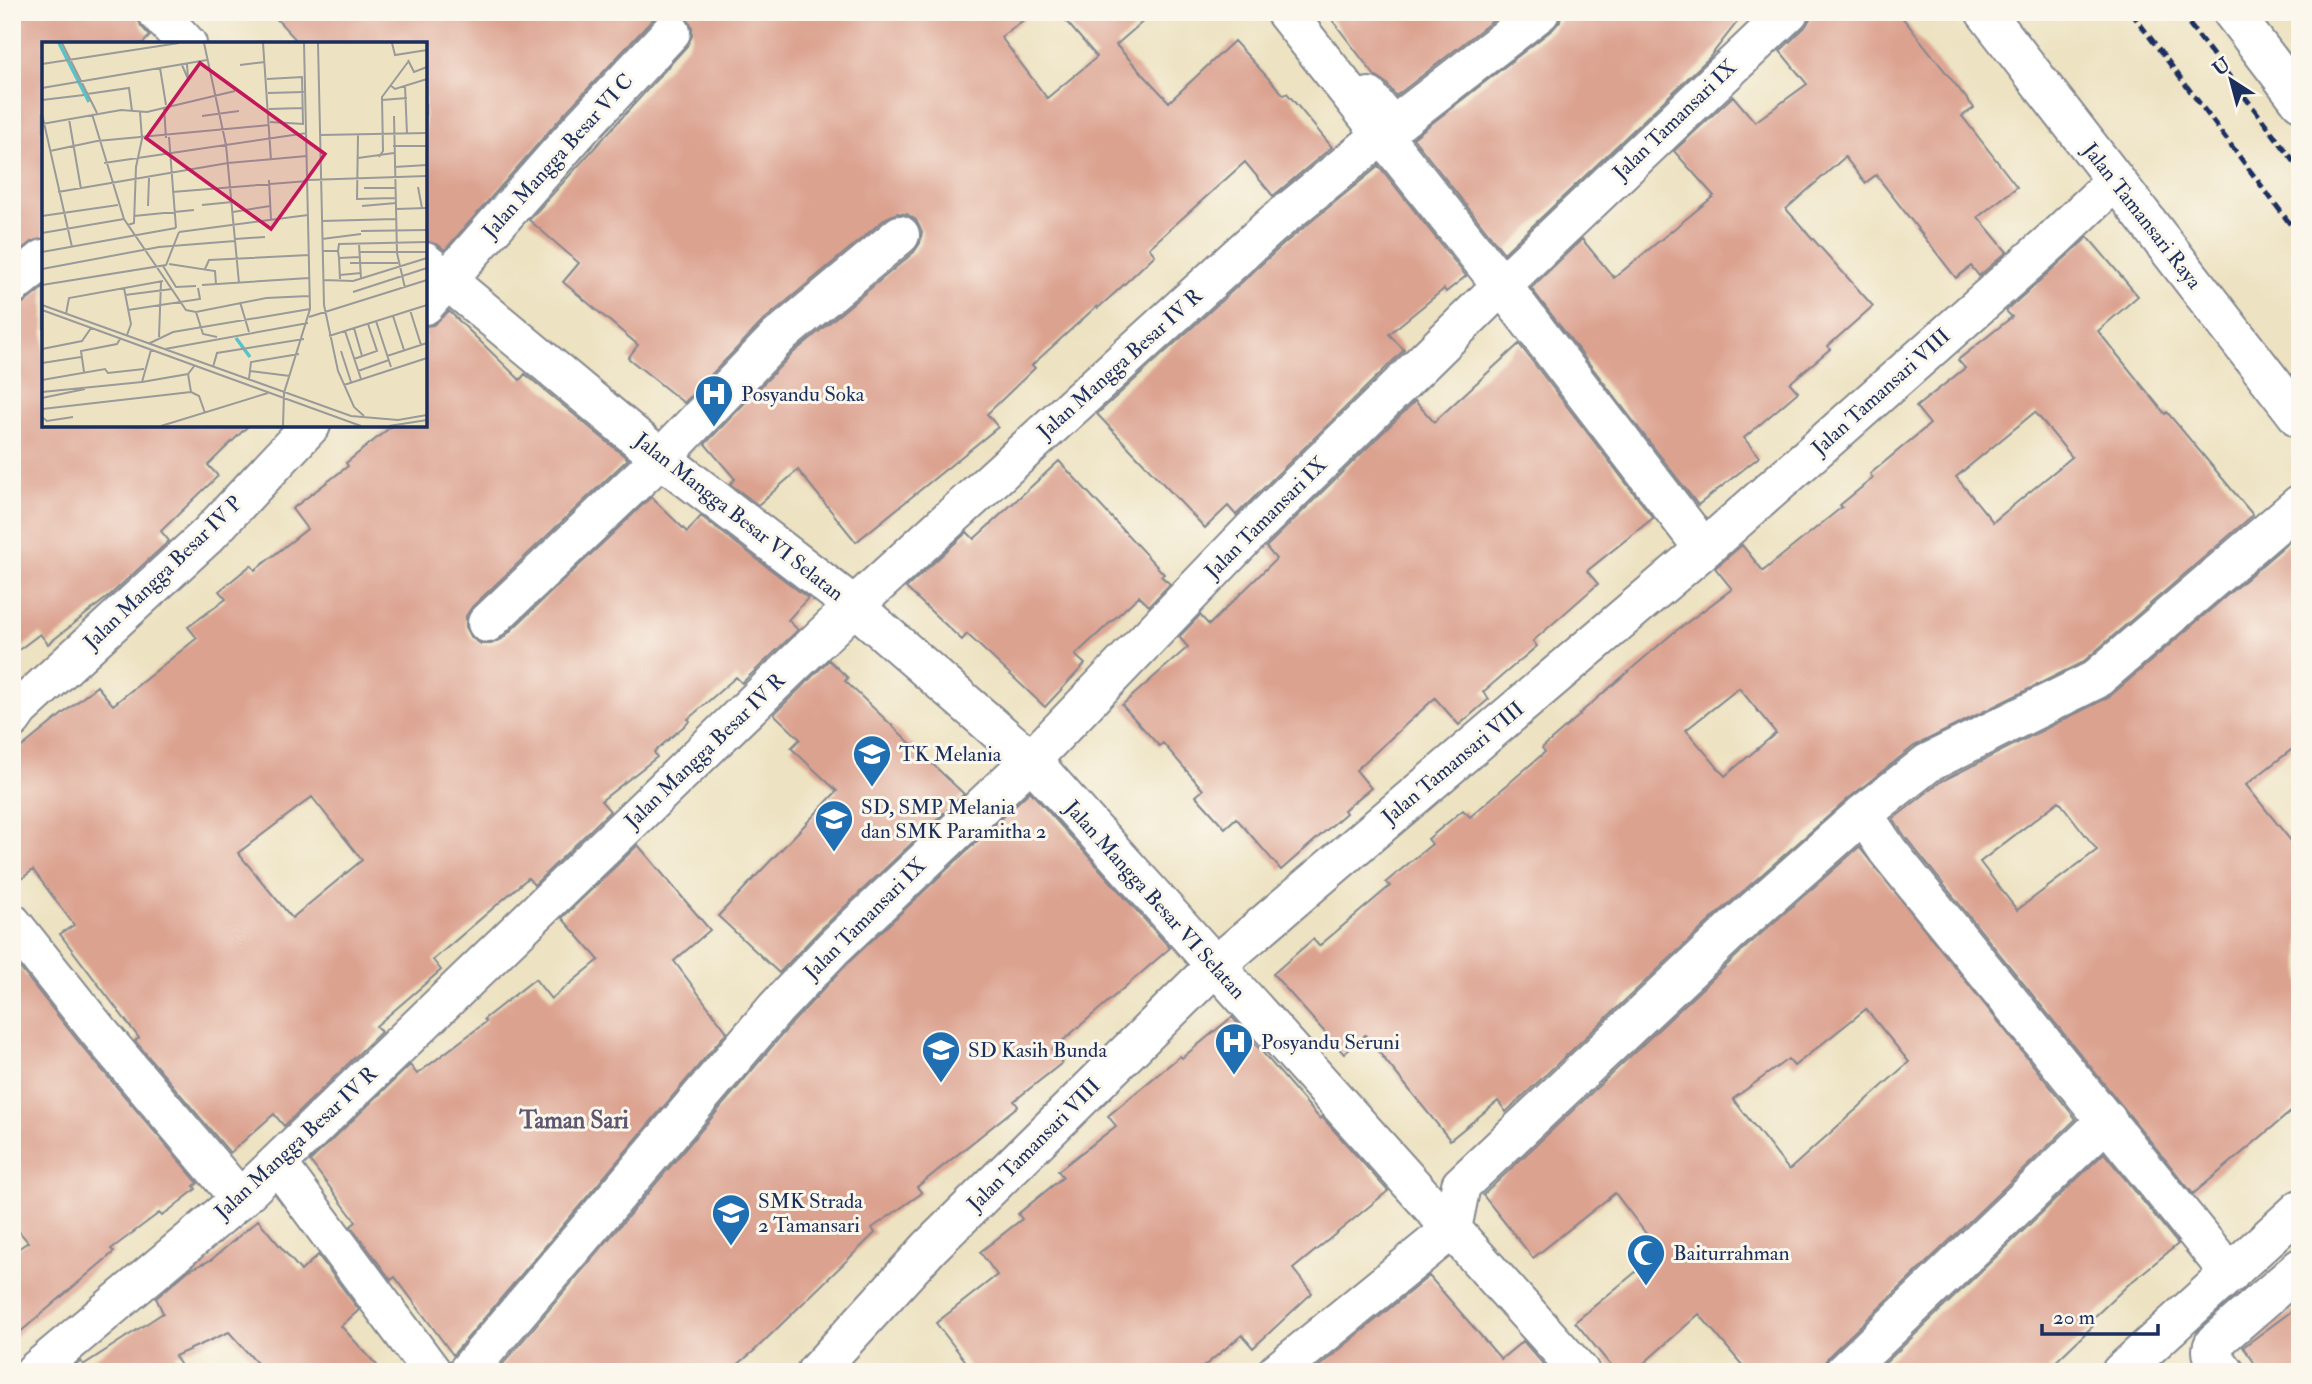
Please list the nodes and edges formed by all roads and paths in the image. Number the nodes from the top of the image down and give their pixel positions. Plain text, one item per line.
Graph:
1 (157, 12) edge
2 (1284, 12) edge
3 (1303, 12) edge
4 (1541, 12) edge
5 (1789, 12) edge
6 (1985, 12) edge
7 (2232, 12) edge
8 (671, 32) dead end
9 (185, 42) edge
10 (2300, 101) edge
11 (1387, 131) junction
12 (2115, 181) junction
13 (900, 235) dead end
14 (42, 261) edge
15 (433, 283) edge
16 (12, 285) edge
17 (1502, 286) junction
18 (2300, 419) edge
19 (309, 427) edge
20 (661, 458) junction
21 (2300, 504) edge
22 (1704, 549) junction
23 (854, 606) junction
24 (487, 624) dead end
25 (12, 719) edge
26 (1031, 760) junction
27 (1863, 814) junction
28 (12, 923) edge
29 (1214, 967) junction
30 (2107, 1120) junction
31 (277, 1163) junction
32 (240, 1199) junction
33 (2300, 1209) edge
34 (1452, 1229) junction
35 (2300, 1268) edge
36 (2230, 1274) junction
37 (34, 1372) edge
38 (432, 1372) edge
39 (467, 1372) edge
40 (816, 1372) edge
41 (1277, 1372) edge
42 (1580, 1372) edge
43 (1844, 1372) edge
44 (2121, 1372) edge
45 (2225, 1372) edge

1 - 9 street
2 - 11 street
3 - 11 street
4 - 11 street
5 - 17 street, Jalan Tamansari IX
6 - 12 street, Jalan Tamansari Raya
7 - 10 street
8 - 15 street, Jalan Mangga Besar VI C
11 - 17 street
11 - 23 street, Jalan Mangga Besar IV R
12 - 18 street, Jalan Tamansari Raya
12 - 22 street, Jalan Tamansari VIII
13 - 20 street
14 - 16 street
15 - 20 street, Jalan Mangga Besar VI Selatan
17 - 22 street
17 - 26 street, Jalan Tamansari IX
19 - 25 street, Jalan Mangga Besar IV P
20 - 23 street, Jalan Mangga Besar VI Selatan
20 - 24 street
21 - 27 street
22 - 29 street, Jalan Tamansari VIII
23 - 26 street, Jalan Mangga Besar VI Selatan
23 - 31 street, Jalan Mangga Besar IV R
26 - 29 street, Jalan Mangga Besar VI Selatan
26 - 39 street, Jalan Tamansari IX
27 - 30 street
27 - 34 street
28 - 32 street
29 - 34 street, Jalan Mangga Besar VI Selatan
29 - 40 street, Jalan Tamansari VIII
30 - 36 street
30 - 43 street
31 - 32 street, Jalan Mangga Besar IV R
31 - 38 street
32 - 37 street, Jalan Mangga Besar IV R
33 - 36 street
34 - 41 street
34 - 42 street, Jalan Mangga Besar VI Selatan
35 - 45 street
36 - 44 street

